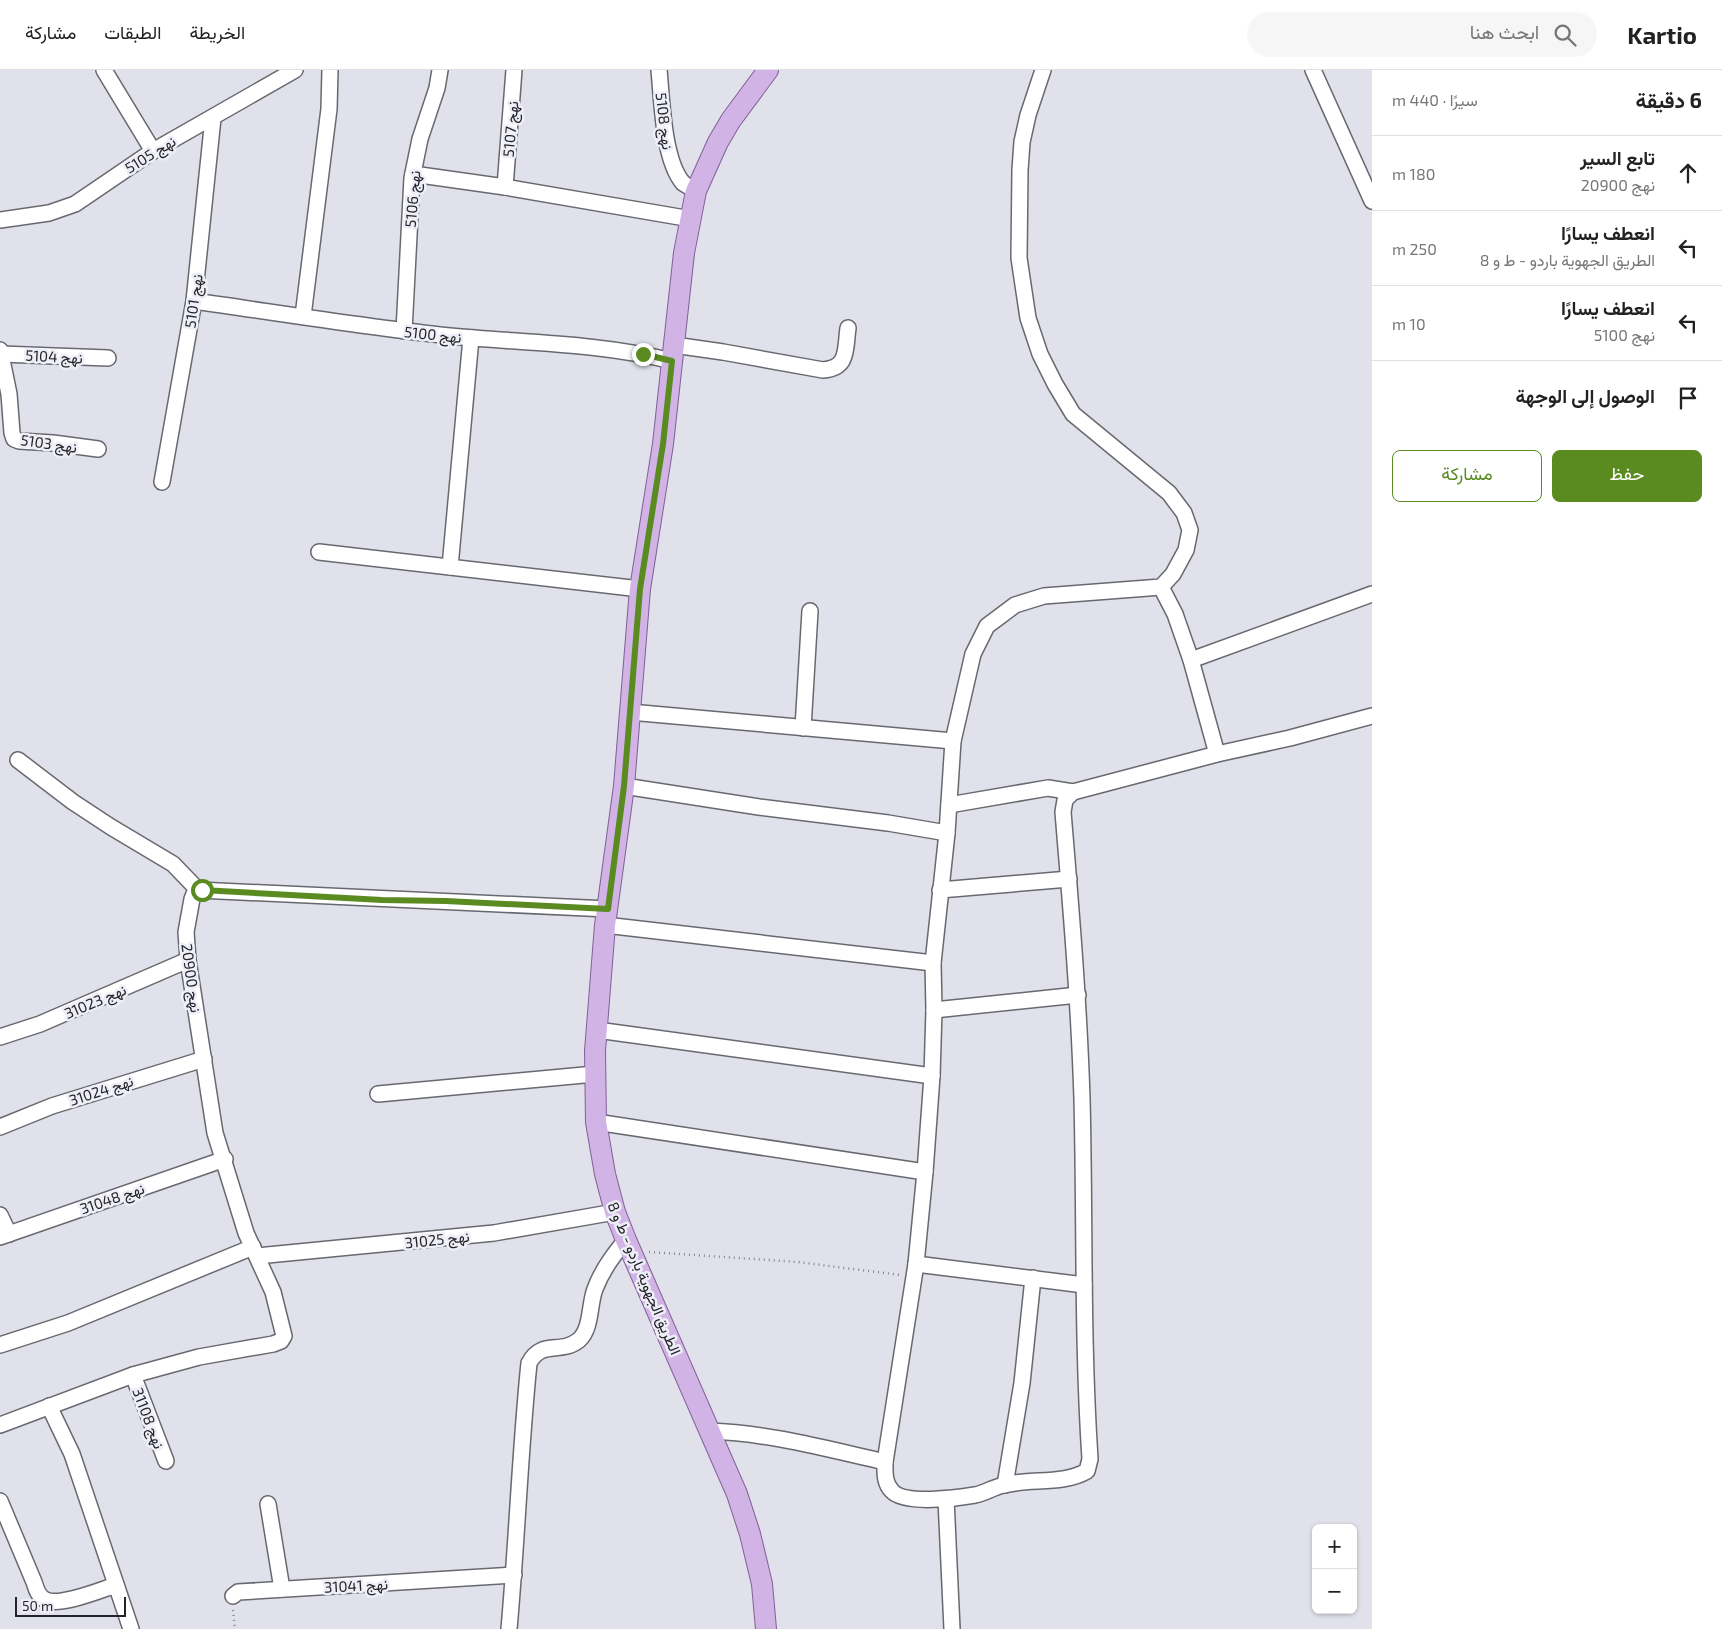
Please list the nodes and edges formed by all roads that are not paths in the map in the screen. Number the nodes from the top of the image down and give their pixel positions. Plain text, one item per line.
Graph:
1 (104, 70) edge
2 (295, 70) edge
3 (330, 70) edge
4 (440, 70) edge
5 (514, 70) edge
6 (659, 70) edge
7 (768, 70) edge
8 (1043, 70) edge
9 (1313, 70) edge
10 (755, 79) edge
11 (213, 118) junction
12 (154, 150) junction
13 (413, 174) junction
14 (505, 187) junction
15 (696, 191) junction
16 (1372, 201) edge
17 (691, 219) junction
18 (0, 220) edge
19 (194, 301) junction
20 (303, 316) junction
21 (848, 328) dead end
22 (404, 331) junction
23 (471, 338) junction
24 (0, 352) edge
25 (673, 353) junction
26 (108, 358) dead end
27 (94, 449) dead end
28 (162, 482) dead end
29 (319, 552) dead end
30 (450, 567) junction
31 (1160, 587) junction
32 (640, 589) junction
33 (1372, 594) edge
34 (810, 611) dead end
35 (1191, 660) junction
36 (630, 712) junction
37 (1372, 716) edge
38 (803, 728) junction
39 (953, 742) junction
40 (1217, 754) junction
41 (18, 760) dead end
42 (624, 786) junction
43 (1073, 792) junction
44 (949, 805) junction
45 (947, 833) junction
46 (1069, 879) junction
47 (198, 890) junction
48 (940, 890) junction
49 (606, 917) junction
50 (188, 960) junction
51 (933, 963) junction
52 (1078, 996) junction
53 (934, 1010) junction
54 (597, 1030) junction
55 (0, 1038) edge
56 (204, 1059) junction
57 (595, 1074) junction
58 (932, 1076) junction
59 (378, 1094) dead end
60 (596, 1122) junction
61 (0, 1127) edge
62 (225, 1160) junction
63 (925, 1172) junction
64 (615, 1212) junction
65 (0, 1215) edge
66 (5, 1235) edge
67 (629, 1246) junction
68 (255, 1251) junction
69 (915, 1270) junction
70 (1033, 1278) junction
71 (1084, 1285) junction
72 (0, 1344) edge
73 (133, 1375) junction
74 (49, 1406) junction
75 (0, 1425) edge
76 (710, 1431) junction
77 (166, 1461) dead end
78 (885, 1462) junction
79 (1005, 1485) junction
80 (946, 1499) junction
81 (0, 1501) edge
82 (268, 1504) dead end
83 (6, 1530) edge
84 (514, 1574) junction
85 (116, 1585) junction
86 (282, 1589) junction
87 (233, 1596) road end
88 (131, 1629) edge
89 (509, 1629) edge
90 (766, 1629) edge
91 (952, 1629) edge

1 - 12 street
2 - 11 street, نهج 5105
3 - 20 street
4 - 13 street, نهج 5106
5 - 14 street, نهج 5107
6 - 15 street, نهج 5108
7 - 10 main road, الطريق الجهوية باردو - ط و 8
8 - 31 street
9 - 16 street
10 - 15 main road, الطريق الجهوية باردو - ط و 8
11 - 12 street, نهج 5105
11 - 19 street, نهج 5101
12 - 18 street, نهج 5105
13 - 14 street
13 - 22 street, نهج 5106
14 - 17 street
15 - 17 main road, الطريق الجهوية باردو - ط و 8
17 - 25 main road, الطريق الجهوية باردو - ط و 8
19 - 20 street, نهج 5100
19 - 28 street, نهج 5101
20 - 22 street, نهج 5100
21 - 25 street, نهج 5100
22 - 23 street, نهج 5100
23 - 25 street, نهج 5100
23 - 30 street
24 - 26 street, نهج 5104
24 - 27 street, نهج 5103
25 - 32 main road, الطريق الجهوية باردو - ط و 8
29 - 30 street
30 - 32 street
31 - 35 street
31 - 39 street
32 - 36 main road, الطريق الجهوية باردو - ط و 8
33 - 35 street
34 - 38 street
35 - 40 street
36 - 38 street
36 - 42 main road, الطريق الجهوية باردو - ط و 8
37 - 40 street
38 - 39 street
39 - 44 street
40 - 43 street
41 - 47 street
42 - 45 street
42 - 49 main road, الطريق الجهوية باردو - ط و 8
43 - 44 street
43 - 46 street
44 - 45 street
45 - 48 street
46 - 48 street
46 - 52 street
47 - 49 street
47 - 50 street, نهج 20900
48 - 51 street
49 - 51 street
49 - 54 main road, الطريق الجهوية باردو - ط و 8
50 - 55 street, نهج 31023
50 - 56 street, نهج 20900
51 - 53 street
52 - 53 street
52 - 71 street
53 - 58 street
54 - 57 main road, الطريق الجهوية باردو - ط و 8
54 - 58 street
56 - 61 street, نهج 31024
56 - 62 street, نهج 20900
57 - 59 street
57 - 60 main road, الطريق الجهوية باردو - ط و 8
58 - 63 street
60 - 63 street
60 - 64 main road, الطريق الجهوية باردو - ط و 8
62 - 66 street, نهج 31048
62 - 68 street, نهج 20900
63 - 69 street
64 - 67 main road, الطريق الجهوية باردو - ط و 8
64 - 68 street, نهج 31025
65 - 66 street
67 - 76 main road, الطريق الجهوية باردو - ط و 8
67 - 84 street
68 - 72 street, نهج 31025
68 - 73 street, نهج 20900
69 - 70 street
69 - 78 street
70 - 71 street
70 - 79 street
71 - 79 street
73 - 74 street
73 - 77 street, نهج 31108
74 - 75 street
74 - 85 street
76 - 78 street
76 - 90 main road, الطريق الجهوية باردو - ط و 8
78 - 80 street
79 - 80 street
80 - 91 street
81 - 83 street
82 - 86 street
83 - 85 street
84 - 86 street, نهج 31041
84 - 89 street
85 - 88 street
86 - 87 street, نهج 31041

